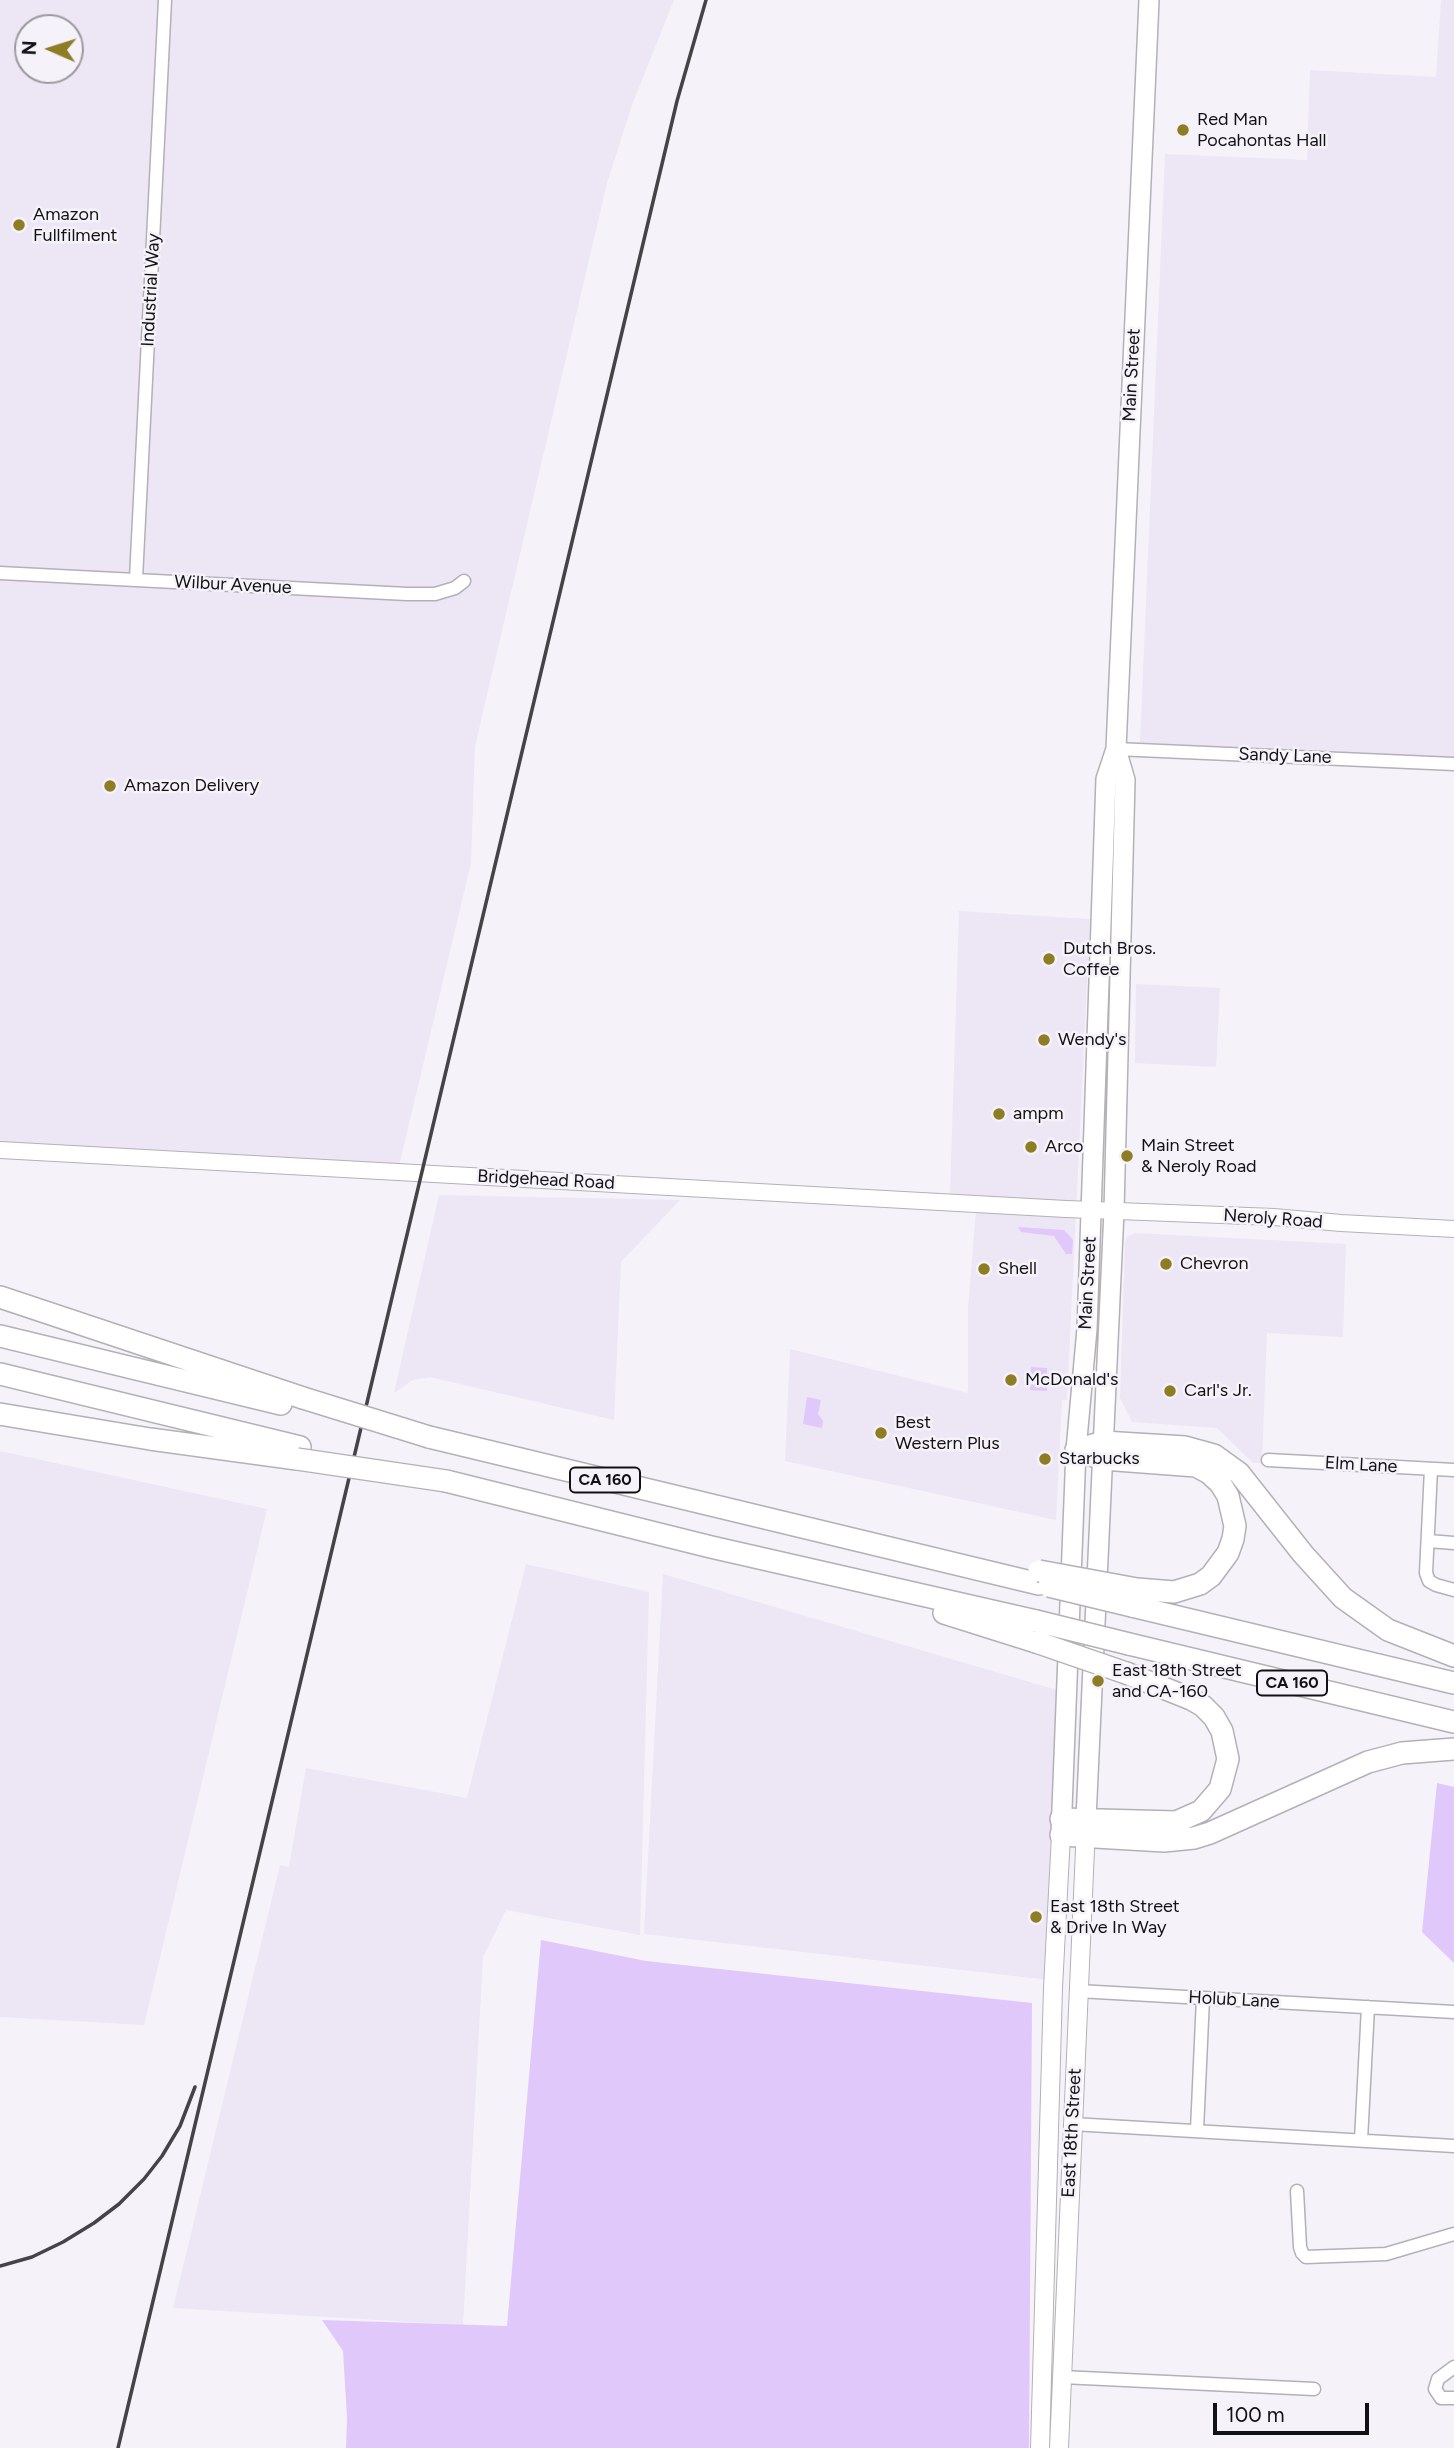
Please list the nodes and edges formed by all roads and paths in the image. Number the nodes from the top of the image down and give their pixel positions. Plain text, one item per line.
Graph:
1 (165, 0) edge
2 (1149, 0) edge
3 (0, 573) edge
4 (136, 579) junction
5 (464, 581) dead end
6 (1116, 749) junction
7 (1454, 764) edge
8 (0, 1150) edge
9 (1092, 1210) junction
10 (1114, 1211) junction
11 (1454, 1228) edge
12 (0, 1297) edge
13 (0, 1336) edge
14 (0, 1374) edge
15 (305, 1404) junction
16 (0, 1414) edge
17 (1076, 1450) junction
18 (1103, 1450) junction
19 (298, 1453) junction
20 (1268, 1461) dead end
21 (1431, 1469) junction
22 (1454, 1470) edge
23 (1427, 1541) junction
24 (1454, 1543) edge
25 (1454, 1590) edge
26 (1135, 1597) junction
27 (1036, 1632) junction
28 (1454, 1656) edge
29 (1454, 1684) edge
30 (1454, 1722) edge
31 (1454, 1749) edge
32 (1061, 1827) junction
33 (1086, 1828) junction
34 (1078, 1991) junction
35 (1203, 1998) junction
36 (1368, 2007) junction
37 (1454, 2012) edge
38 (1072, 2124) junction
39 (1197, 2130) junction
40 (1361, 2140) junction
41 (1454, 2146) edge
42 (1297, 2191) dead end
43 (1454, 2234) edge
44 (1454, 2367) edge
45 (1062, 2377) junction
46 (1314, 2389) dead end
47 (1454, 2398) edge
48 (1040, 2448) edge
49 (1059, 2448) edge

1 - 4 street, Industrial Way
2 - 6 main road, Main Street
3 - 4 street, Wilbur Avenue
4 - 5 street, Wilbur Avenue
6 - 7 street, Sandy Lane
6 - 9 main road, Main Street
6 - 10 main road, Main Street
8 - 9 street, Bridgehead Road
9 - 10 street, Neroly Road
9 - 17 main road, Main Street
10 - 11 street, Neroly Road
10 - 18 main road, Main Street
12 - 15 highway
13 - 15 highway
14 - 19 highway, CA 160
15 - 26 highway, CA 160, bridge
16 - 19 highway
17 - 18 highway
17 - 32 main road, Main Street
18 - 26 highway
18 - 28 highway
18 - 33 main road, Main Street
19 - 27 highway, CA 160, bridge
20 - 21 street, Elm Lane
21 - 22 street, Elm Lane
21 - 23 street
23 - 24 street
23 - 25 street
26 - 29 highway, CA 160
27 - 30 highway, CA 160, bridge
27 - 33 highway, bridge
31 - 33 highway
32 - 33 highway
32 - 48 main road, East 18th Street
33 - 34 main road, East 18th Street
34 - 35 street, Holub Lane
34 - 38 main road, East 18th Street
35 - 36 street, Holub Lane
35 - 39 street
36 - 37 street, Holub Lane
36 - 40 street
38 - 39 street
38 - 45 main road, East 18th Street
39 - 40 street
40 - 41 street
42 - 43 street
44 - 47 street
45 - 46 street
45 - 49 main road, East 18th Street

